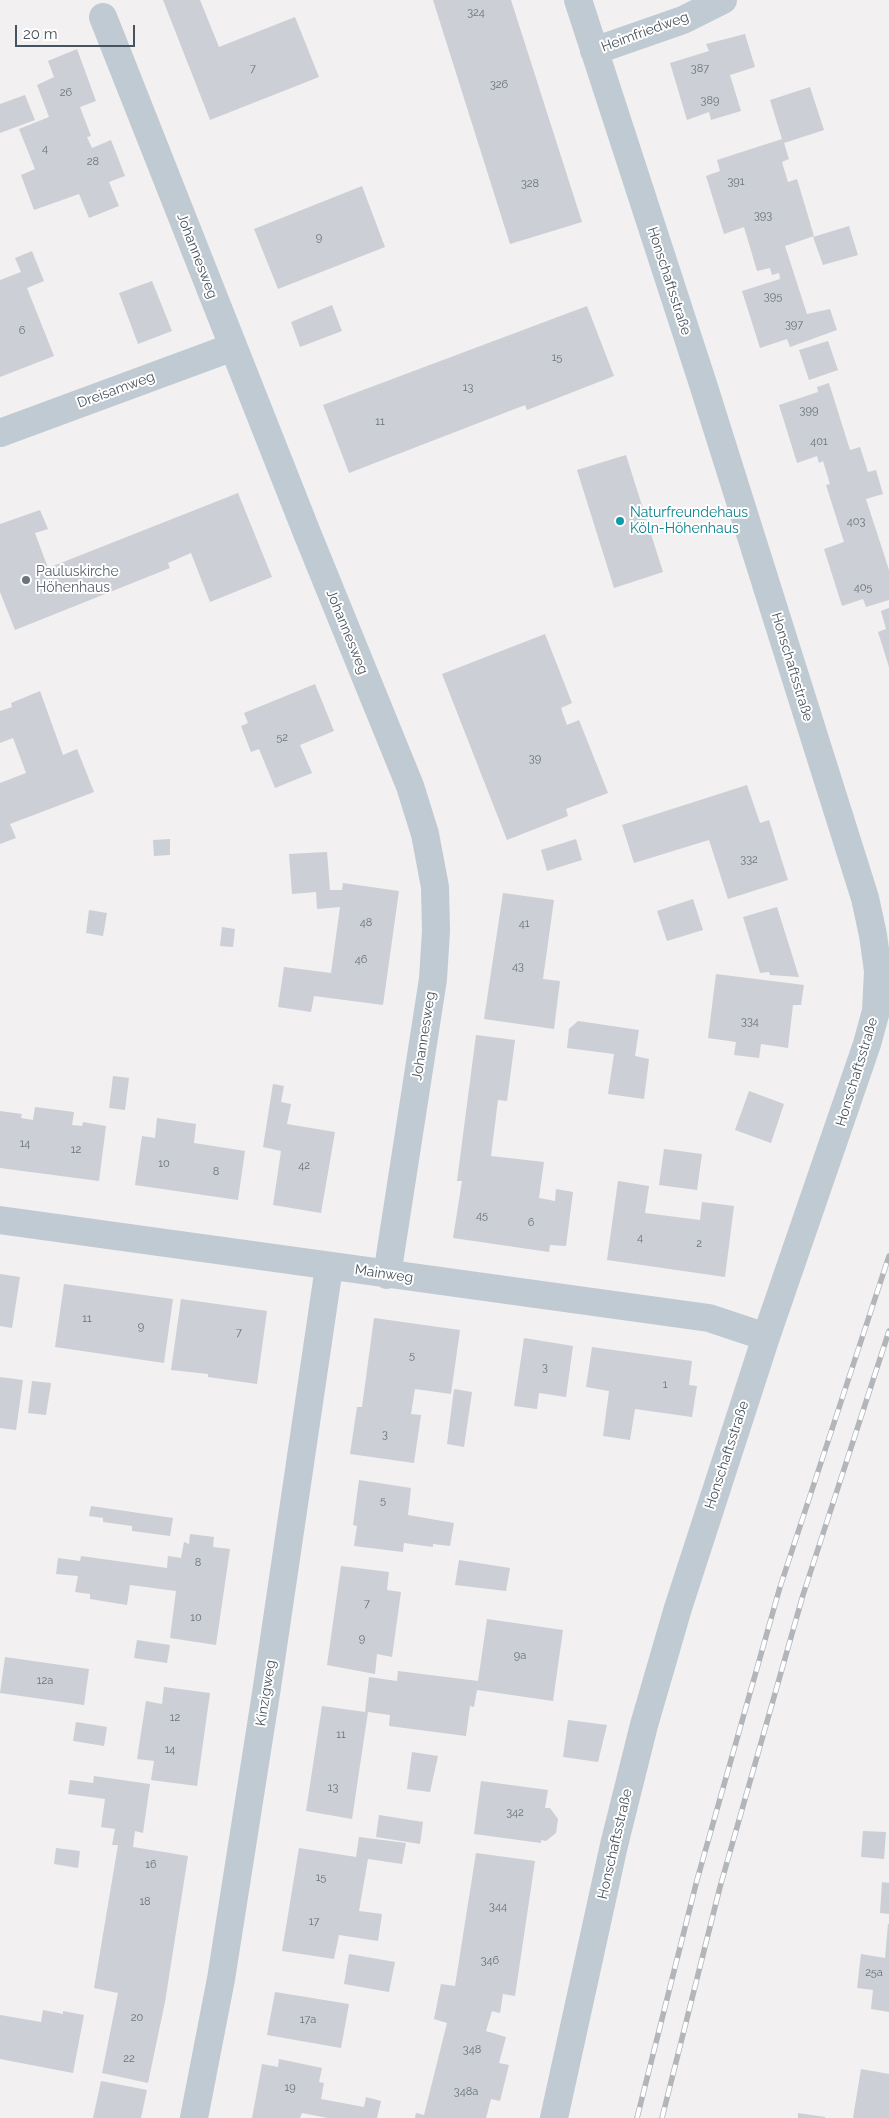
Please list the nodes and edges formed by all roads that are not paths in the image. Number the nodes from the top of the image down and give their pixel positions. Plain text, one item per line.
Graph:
1 (578, 0) edge
2 (723, 0) edge
3 (103, 16) dead end
4 (594, 51) junction
5 (233, 347) junction
6 (0, 433) edge
7 (0, 1220) edge
8 (329, 1267) junction
9 (387, 1275) junction
10 (766, 1337) junction
11 (194, 2118) edge
12 (554, 2118) edge

1 - 4 street, Honschaftsstraße
2 - 4 street, Heimfriedweg
3 - 5 street, Johannesweg
4 - 10 street, Honschaftsstraße
5 - 6 street, Dreisamweg
5 - 9 street, Johannesweg
7 - 8 street, Mainweg
8 - 9 street, Mainweg
8 - 11 street, Kinzigweg
9 - 10 street, Mainweg
10 - 12 street, Honschaftsstraße

